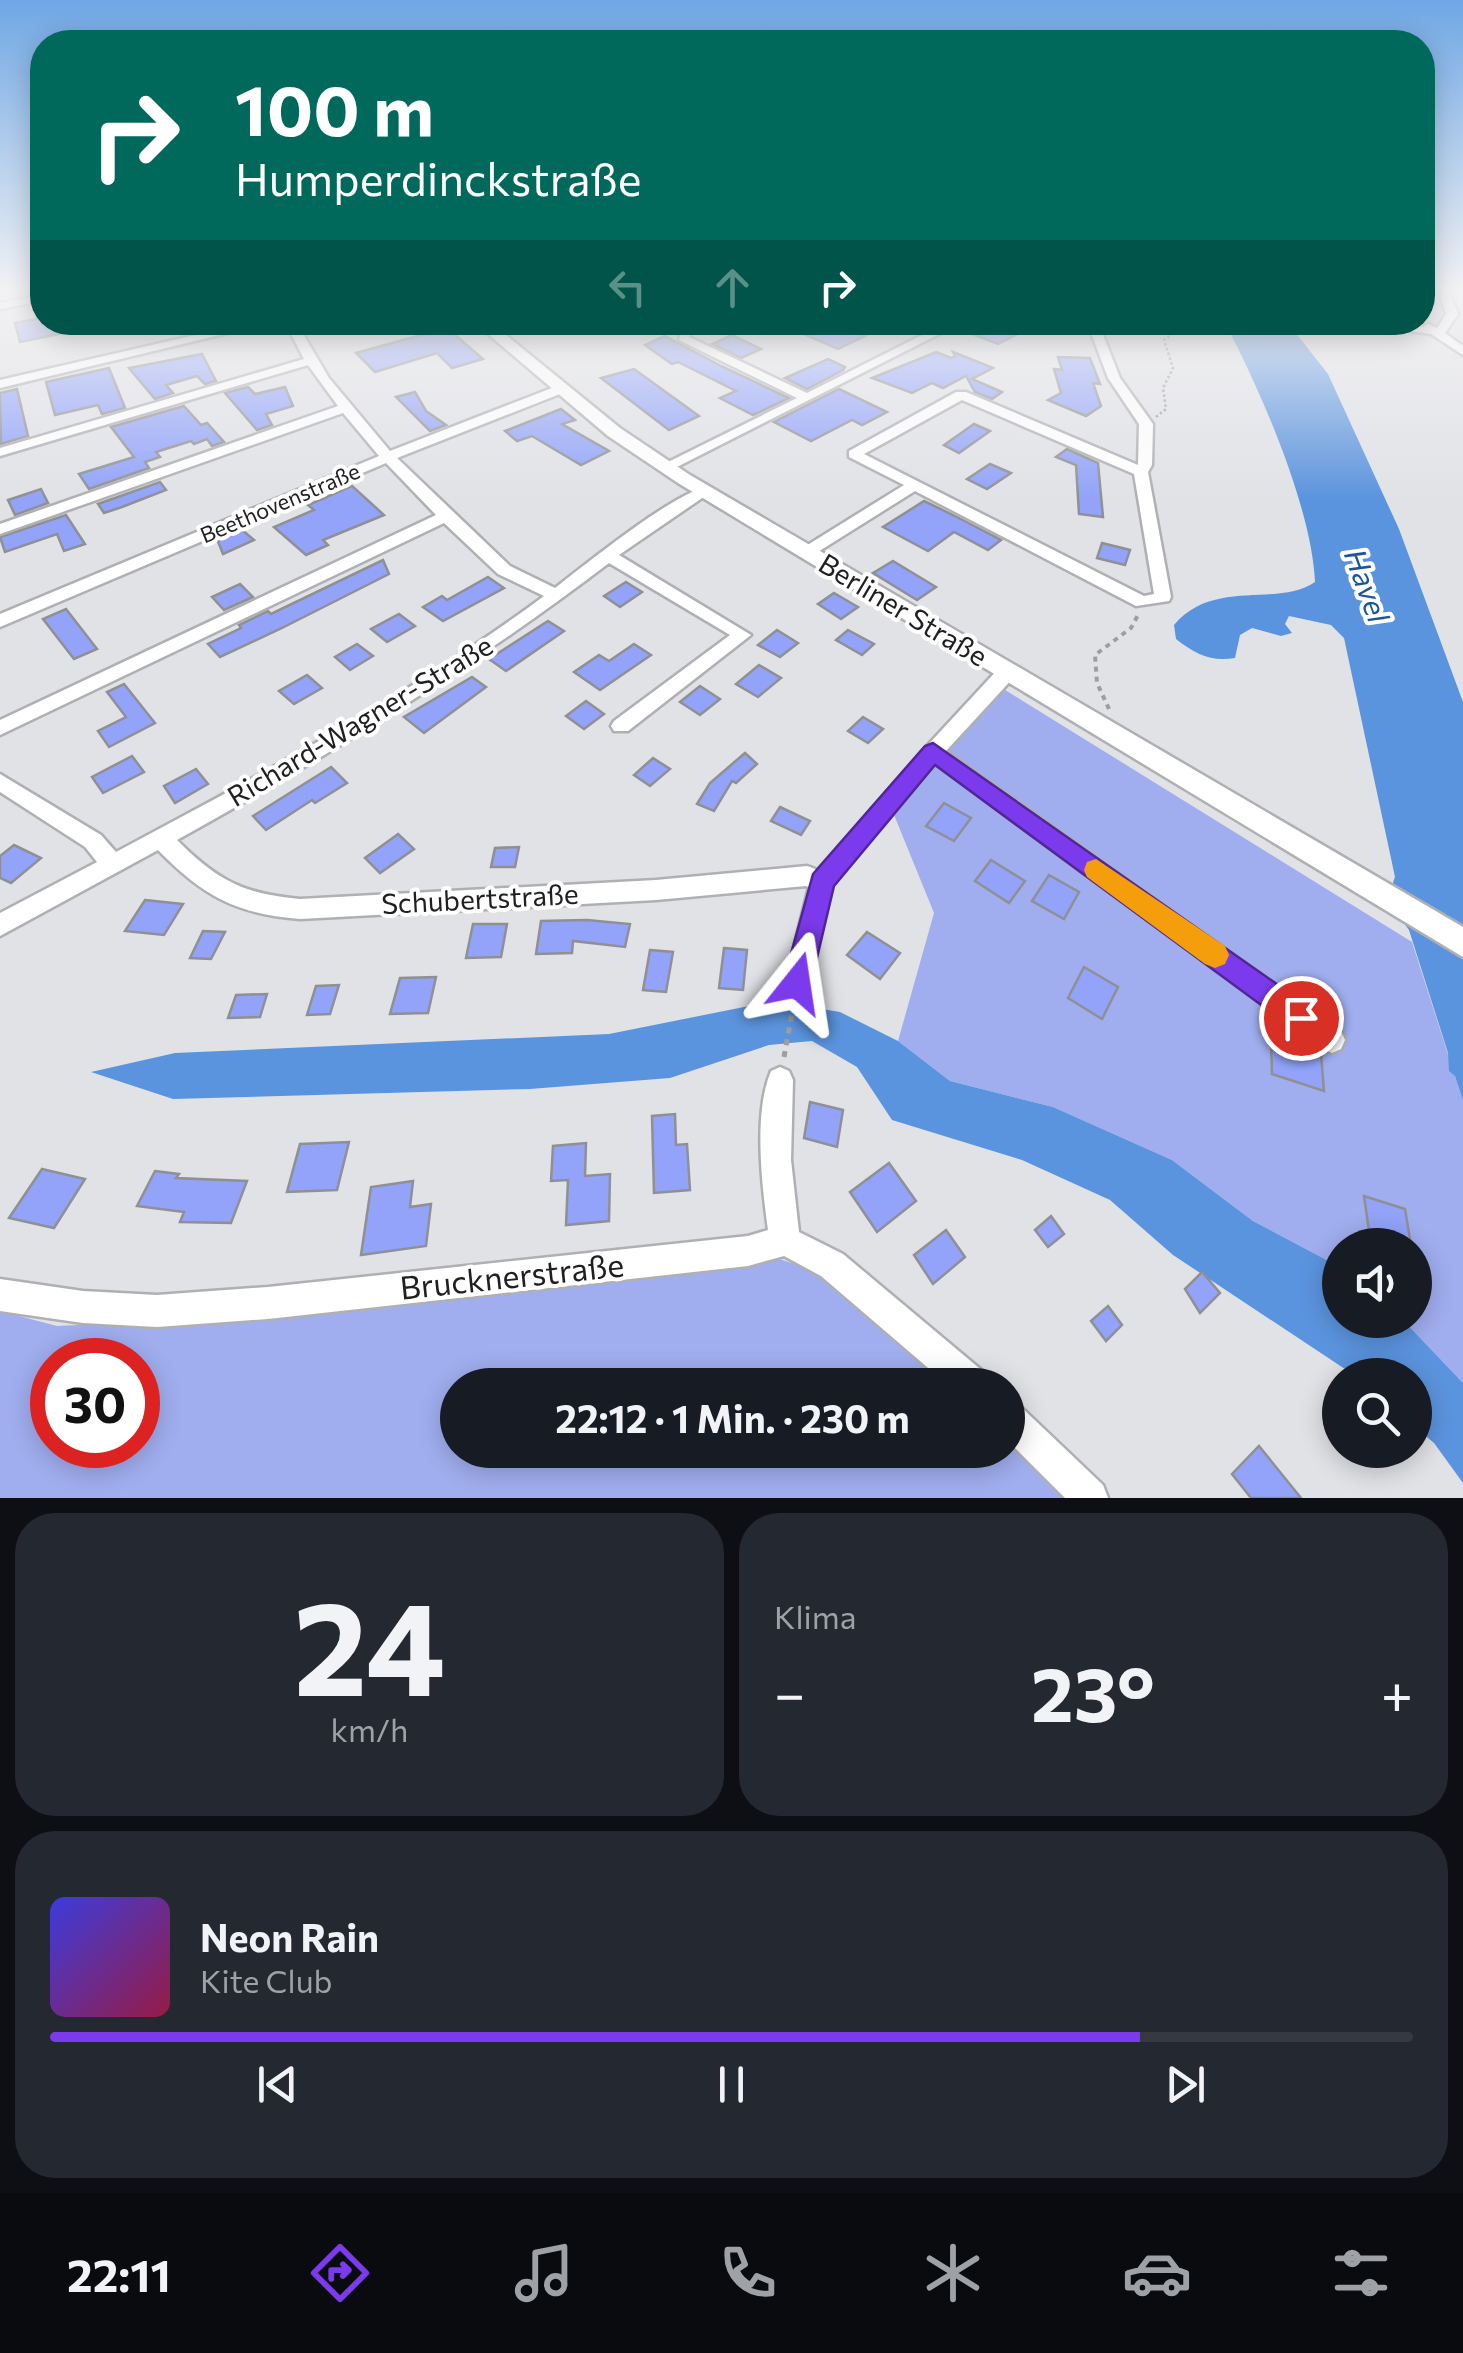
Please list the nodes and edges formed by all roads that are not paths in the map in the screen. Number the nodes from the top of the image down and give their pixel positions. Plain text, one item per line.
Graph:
1 (109, 359) edge
2 (525, 359) edge
3 (726, 359) edge
4 (885, 359) edge
5 (1106, 359) edge
6 (309, 360) joint
7 (0, 384) edge
8 (561, 389) junction
9 (807, 398) junction
10 (346, 408) junction
11 (0, 452) edge
12 (391, 457) junction
13 (667, 468) junction
14 (1141, 472) junction
15 (915, 485) junction
16 (703, 490) junction
17 (447, 516) junction
18 (0, 529) edge
19 (806, 552) junction
20 (608, 556) junction
21 (559, 596) junction
22 (0, 621) edge
23 (1008, 671) junction
24 (622, 726) dead end
25 (0, 728) edge
26 (933, 752) junction
27 (0, 782) edge
28 (161, 839) junction
29 (113, 865) junction
30 (822, 882) junction
31 (0, 925) edge
32 (1463, 943) edge
33 (797, 983) road end
34 (1332, 1040) dead end
35 (780, 1080) road end
36 (785, 1241) junction
37 (0, 1295) edge
38 (953, 1368) edge
39 (1025, 1435) edge
40 (1090, 1498) edge

1 - 7 street
2 - 8 main road, Berliner Straße
3 - 9 street
4 - 9 street
5 - 14 street
6 - 10 street
6 - 11 street
8 - 12 street, Beethovenstraße
8 - 13 main road, Berliner Straße
9 - 13 street
10 - 12 street
10 - 18 street
12 - 17 street
12 - 22 street, Beethovenstraße
13 - 16 main road, Berliner Straße
14 - 15 street
14 - 15 street
15 - 19 street
16 - 19 main road, Berliner Straße
16 - 20 street, Richard-Wagner-Straße
17 - 21 street
17 - 25 street
19 - 23 main road, Berliner Straße
20 - 21 street, Richard-Wagner-Straße
20 - 24 street
21 - 28 street, Richard-Wagner-Straße
23 - 26 street
23 - 32 main road, Berliner Straße
26 - 30 street
26 - 34 street
27 - 29 street
28 - 29 street, Richard-Wagner-Straße
28 - 30 street, Schubertstraße
29 - 31 street, Richard-Wagner-Straße
30 - 33 street
35 - 36 street
36 - 37 street, Brucknerstraße
36 - 38 street
39 - 40 street

